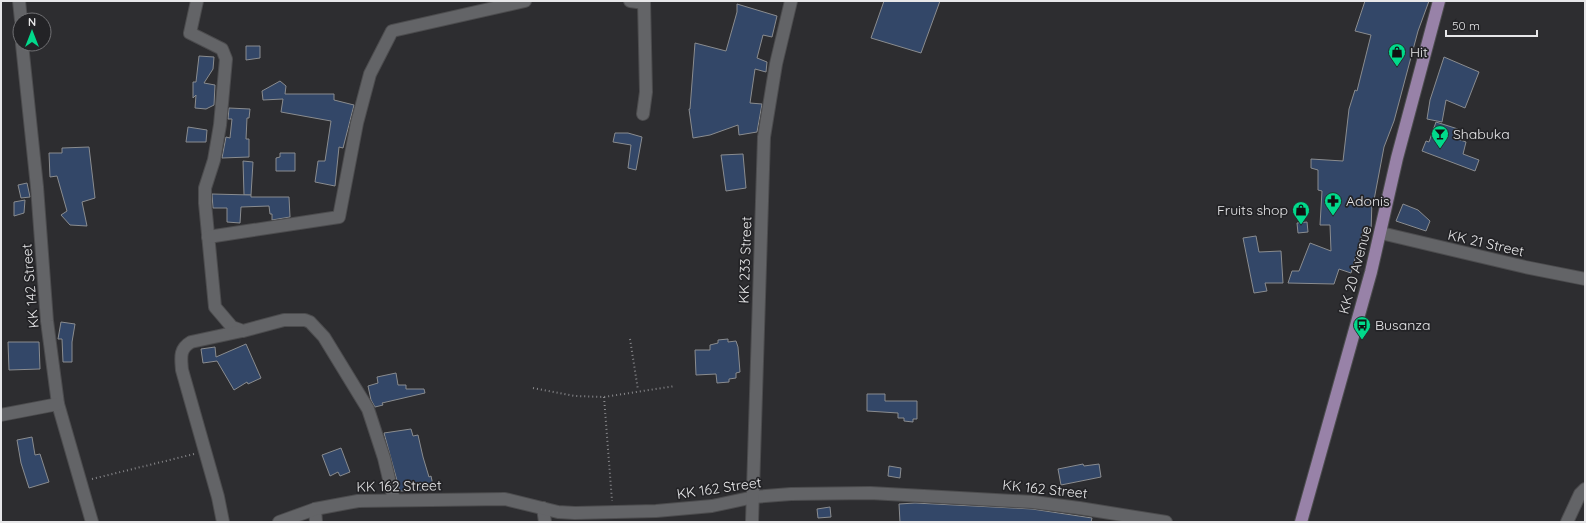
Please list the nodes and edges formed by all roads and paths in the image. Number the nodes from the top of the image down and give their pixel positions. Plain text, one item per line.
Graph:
1 (19, 1) edge
2 (197, 1) edge
3 (525, 1) edge
4 (630, 1) edge
5 (791, 1) edge
6 (1439, 1) edge
7 (644, 2) edge
8 (20, 12) edge
9 (23, 52) edge
10 (643, 114) dead end
11 (1381, 233) junction
12 (208, 237) junction
13 (1585, 279) edge
14 (243, 331) junction
15 (630, 339) dead end
16 (675, 386) dead end
17 (533, 388) dead end
18 (638, 390) junction
19 (604, 397) junction
20 (58, 404) junction
21 (1, 415) edge
22 (205, 452) junction
23 (79, 482) junction
24 (1585, 489) edge
25 (754, 497) junction
26 (394, 500) junction
27 (543, 508) junction
28 (315, 509) junction
29 (613, 512) junction
30 (92, 522) edge
31 (223, 522) edge
32 (279, 522) edge
33 (316, 522) edge
34 (545, 522) edge
35 (752, 522) edge
36 (1166, 522) edge
37 (1301, 522) edge
38 (1567, 522) edge

1 - 8 street
2 - 12 street
3 - 12 street
4 - 7 street
5 - 25 street, KK 233 Street
6 - 11 main road, KK 20 Avenue
7 - 10 street
9 - 20 street, KK 142 Street
11 - 13 street, KK 21 Street
11 - 37 main road, KK 20 Avenue
12 - 14 street
14 - 22 street
14 - 26 street
15 - 18 path
16 - 18 path
17 - 19 path
18 - 19 path
19 - 29 path
20 - 21 street
20 - 23 street, KK 142 Street
22 - 23 path
22 - 31 street
23 - 30 street, KK 142 Street
24 - 38 street
25 - 29 street, KK 162 Street
25 - 35 street, KK 233 Street
25 - 36 street, KK 162 Street
26 - 27 street, KK 162 Street
26 - 28 street, KK 162 Street
27 - 29 street, KK 162 Street
27 - 34 street
28 - 32 street, KK 162 Street
28 - 33 street

